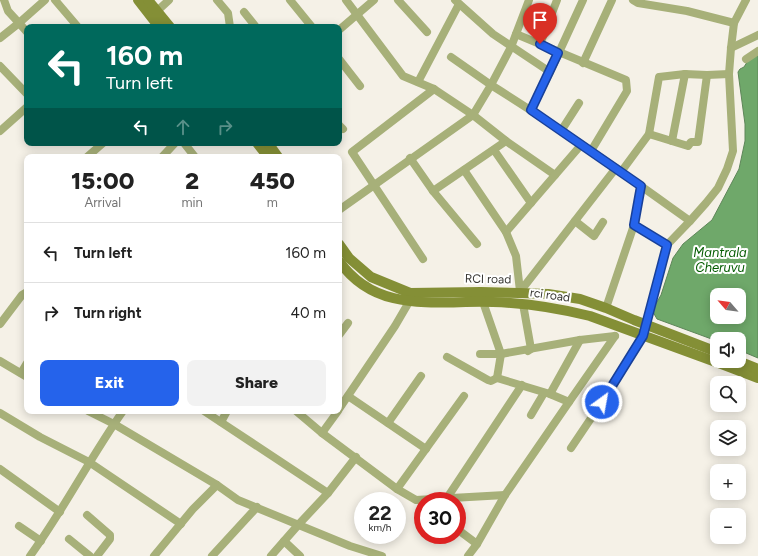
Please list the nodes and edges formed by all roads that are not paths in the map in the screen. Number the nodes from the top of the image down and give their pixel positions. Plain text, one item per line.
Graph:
1 (45, 0) edge
2 (55, 0) edge
3 (138, 0) edge
4 (148, 0) edge
5 (169, 0) edge
6 (217, 0) edge
7 (290, 0) edge
8 (346, 0) edge
9 (374, 0) edge
10 (398, 0) edge
11 (528, 0) edge
12 (557, 0) edge
13 (583, 0) edge
14 (612, 0) edge
15 (633, 0) edge
16 (746, 0) edge
17 (457, 2) edge
18 (3, 5) edge
19 (156, 12) junction
20 (244, 12) dead end
21 (357, 14) junction
22 (19, 23) junction
23 (734, 23) junction
24 (75, 24) edge
25 (157, 24) edge
26 (167, 24) edge
27 (230, 24) edge
28 (254, 24) edge
29 (310, 24) edge
30 (342, 27) edge
31 (24, 29) edge
32 (428, 32) dead end
33 (516, 34) junction
34 (758, 35) edge
35 (0, 38) edge
36 (540, 44) junction
37 (511, 46) junction
38 (731, 48) junction
39 (758, 51) edge
40 (558, 53) junction
41 (452, 57) dead end
42 (746, 59) dead end
43 (583, 63) junction
44 (342, 64) edge
45 (0, 66) edge
46 (550, 72) junction
47 (685, 74) junction
48 (728, 74) junction
49 (707, 75) junction
50 (418, 82) junction
51 (491, 85) junction
52 (360, 86) dead end
53 (434, 89) junction
54 (24, 91) edge
55 (579, 102) dead end
56 (24, 109) edge
57 (531, 110) junction
58 (473, 115) junction
59 (1, 128) edge
60 (561, 131) junction
61 (649, 134) junction
62 (672, 141) junction
63 (506, 142) junction
64 (581, 145) junction
65 (100, 146) edge
66 (172, 146) edge
67 (186, 146) edge
68 (259, 146) edge
69 (494, 150) junction
70 (591, 151) junction
71 (90, 154) edge
72 (165, 154) edge
73 (193, 154) edge
74 (266, 154) edge
75 (410, 158) junction
76 (464, 170) junction
77 (619, 170) junction
78 (555, 175) junction
79 (374, 185) junction
80 (641, 186) junction
81 (433, 190) junction
82 (531, 203) junction
83 (342, 208) edge
84 (575, 221) junction
85 (690, 221) junction
86 (604, 222) dead end
87 (634, 225) junction
88 (506, 232) junction
89 (477, 244) dead end
90 (667, 245) junction
91 (342, 248) edge
92 (423, 259) dead end
93 (342, 264) edge
94 (519, 292) junction
95 (24, 294) edge
96 (410, 298) junction
97 (483, 302) junction
98 (523, 304) junction
99 (606, 308) junction
100 (0, 324) edge
101 (348, 324) dead end
102 (647, 324) junction
103 (342, 331) edge
104 (643, 336) junction
105 (580, 340) junction
106 (710, 349) edge
107 (530, 350) junction
108 (480, 354) dead end
109 (501, 354) junction
110 (446, 357) dead end
111 (0, 361) edge
112 (746, 364) edge
113 (758, 369) edge
114 (24, 375) edge
115 (421, 376) dead end
116 (497, 378) junction
117 (758, 378) edge
118 (522, 385) junction
119 (547, 394) junction
120 (348, 396) junction
121 (464, 396) dead end
122 (569, 402) junction
123 (342, 404) edge
124 (0, 413) edge
125 (94, 414) edge
126 (121, 414) edge
127 (209, 414) edge
128 (225, 414) edge
129 (300, 414) edge
130 (335, 414) edge
131 (531, 415) dead end
132 (221, 422) junction
133 (388, 423) junction
134 (114, 424) junction
135 (322, 433) junction
136 (571, 448) dead end
137 (426, 449) junction
138 (356, 457) junction
139 (89, 462) junction
140 (0, 469) edge
141 (216, 485) junction
142 (397, 489) junction
143 (450, 492) edge
144 (328, 493) junction
145 (505, 495) junction
146 (466, 497) edge
147 (414, 499) edge
148 (257, 507) junction
149 (60, 512) junction
150 (87, 515) dead end
151 (181, 524) junction
152 (299, 524) junction
153 (19, 526) dead end
154 (466, 536) edge
155 (69, 539) dead end
156 (41, 541) junction
157 (284, 541) junction
158 (477, 544) junction
159 (85, 554) edge
160 (215, 555) edge
161 (30, 556) edge
162 (97, 556) edge
163 (154, 556) edge
164 (272, 556) edge
165 (300, 556) edge
166 (382, 556) edge
167 (468, 556) edge

1 - 22 street
2 - 24 street
3 - 25 main road
4 - 19 main road
5 - 19 street
6 - 27 street
7 - 29 street
8 - 21 street
9 - 21 street
10 - 32 street
11 - 33 street
12 - 36 street
13 - 40 street
14 - 43 street
15 - 23 street
16 - 23 street
17 - 37 street
17 - 50 street
18 - 22 street
19 - 26 main road
20 - 28 street
21 - 30 street
21 - 50 street
22 - 31 street
22 - 35 street
23 - 38 street
33 - 36 street
33 - 37 street
34 - 38 street
36 - 40 street
37 - 46 street
37 - 51 street
38 - 48 street
39 - 42 street
40 - 43 street
40 - 46 street
41 - 51 street
43 - 70 street
44 - 52 street
45 - 54 street
46 - 57 street
47 - 49 street
47 - 61 street
47 - 62 street
48 - 49 street
48 - 85 street
49 - 62 street
50 - 53 street
51 - 57 street
51 - 58 street
53 - 58 street
53 - 79 street
55 - 60 street
56 - 59 street
57 - 60 street
58 - 63 street
58 - 75 street
60 - 64 street
61 - 62 street
61 - 77 street
63 - 69 street
63 - 78 street
64 - 70 street
64 - 78 street
65 - 71 street
66 - 72 street
67 - 73 street
68 - 74 main road
69 - 76 street
69 - 82 street
70 - 77 street
75 - 79 street
75 - 81 street
76 - 81 street
76 - 88 street
77 - 80 street
77 - 84 street
78 - 82 street
79 - 83 street
79 - 92 street
80 - 85 street
80 - 87 street
81 - 89 street
82 - 88 street
84 - 86 street
84 - 94 street
85 - 90 street
87 - 90 street
87 - 99 street
88 - 94 street
90 - 102 street
91 - 96 main road, RCI road
93 - 96 main road, rci road
94 - 96 main road, RCI road
94 - 99 main road, RCI road
95 - 100 street
96 - 97 main road, rci road
96 - 120 street
97 - 98 main road, rci road
97 - 109 street
98 - 104 main road, rci road
98 - 107 street
99 - 102 main road, RCI road
101 - 103 street
102 - 104 street
102 - 106 main road, RCI road
104 - 117 main road, rci road
104 - 136 street
105 - 107 street
105 - 119 street
105 - 122 street
107 - 109 street
108 - 109 street
109 - 116 street
110 - 116 street
111 - 114 street
112 - 113 main road
115 - 133 street
116 - 118 street
118 - 119 street
118 - 143 street
119 - 122 street
119 - 131 street
120 - 123 street
120 - 133 street
121 - 137 street
122 - 145 street
124 - 139 street
125 - 134 street
126 - 134 street
127 - 132 street
128 - 132 street
129 - 135 street
130 - 135 street
132 - 144 street
133 - 137 street
134 - 139 street
134 - 141 street
135 - 138 street
137 - 142 street
138 - 142 street
138 - 144 street
139 - 149 street
139 - 151 street
140 - 149 street
141 - 148 street
141 - 151 street
142 - 147 street
144 - 152 street
145 - 146 street
145 - 158 street
148 - 152 street
148 - 160 street
149 - 156 street
150 - 162 street
151 - 163 street
152 - 157 street
152 - 166 street
153 - 156 street
154 - 158 street
155 - 159 street
156 - 161 street
157 - 164 street
157 - 165 street
158 - 167 street

